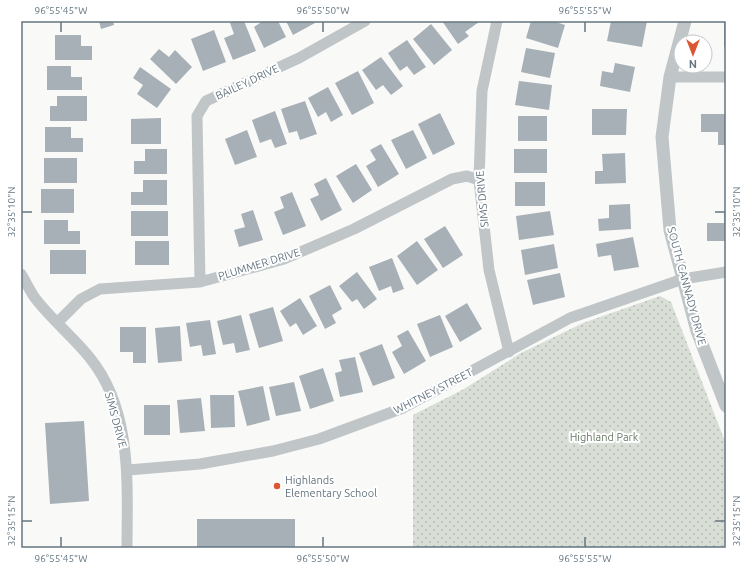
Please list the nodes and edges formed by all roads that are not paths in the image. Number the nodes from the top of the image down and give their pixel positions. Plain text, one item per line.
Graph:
1 (365, 21) edge
2 (497, 21) edge
3 (685, 21) edge
4 (670, 77) junction
5 (726, 77) edge
6 (479, 180) junction
7 (726, 272) edge
8 (21, 274) edge
9 (683, 279) junction
10 (200, 282) junction
11 (58, 322) junction
12 (509, 352) junction
13 (726, 406) edge
14 (128, 470) junction
15 (127, 548) edge

1 - 10 street, BAILEY DRIVE
2 - 6 street, SIMS DRIVE
3 - 4 street, SOUTH CANNADY DRIVE
4 - 5 street
4 - 9 street, SOUTH CANNADY DRIVE
6 - 10 street, PLUMMER DRIVE
6 - 12 street, SIMS DRIVE
7 - 9 street, WHITNEY STREET
8 - 11 street, SIMS DRIVE
9 - 12 street, WHITNEY STREET
9 - 13 street, SOUTH CANNADY DRIVE
10 - 11 street, PLUMMER DRIVE
11 - 14 street, SIMS DRIVE
12 - 14 street, WHITNEY STREET
14 - 15 street, SIMS DRIVE

